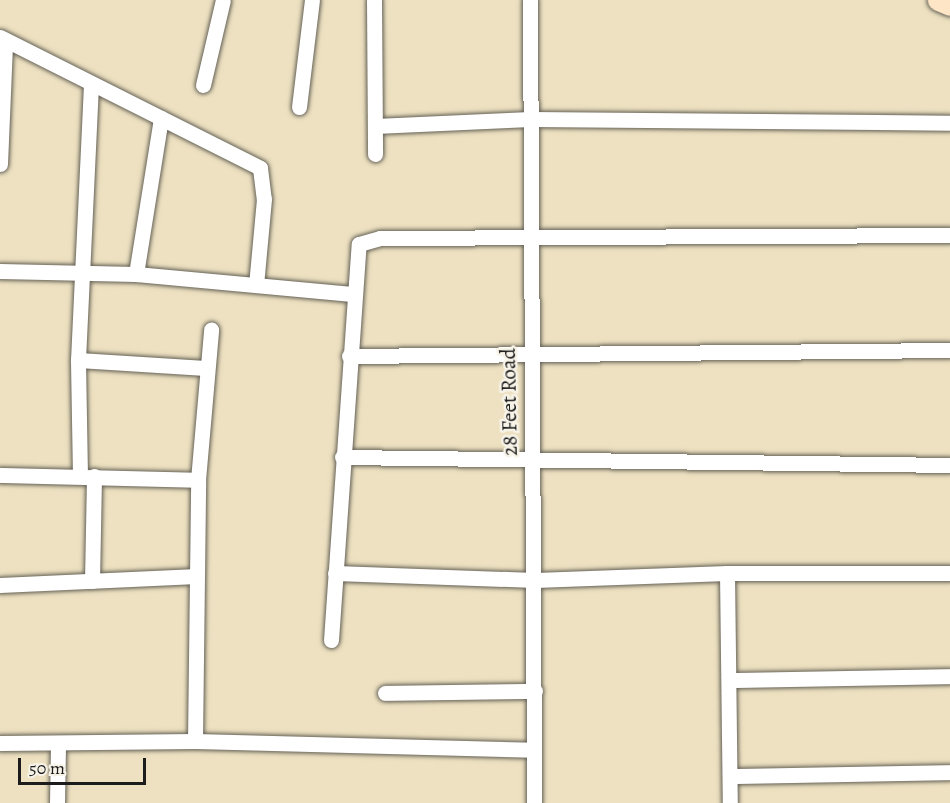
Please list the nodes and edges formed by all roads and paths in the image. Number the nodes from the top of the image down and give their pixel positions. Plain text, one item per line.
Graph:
1 (223, 0) edge
2 (312, 0) edge
3 (374, 0) edge
4 (530, 0) edge
5 (938, 0) edge
6 (950, 5) edge
7 (3, 40) edge
8 (92, 84) junction
9 (203, 85) dead end
10 (299, 107) dead end
11 (161, 118) junction
12 (530, 119) junction
13 (950, 123) edge
14 (375, 126) junction
15 (375, 154) dead end
16 (0, 165) edge
17 (950, 235) edge
18 (530, 238) junction
19 (0, 271) edge
20 (81, 272) junction
21 (136, 274) junction
22 (256, 285) junction
23 (352, 294) junction
24 (211, 330) dead end
25 (950, 350) edge
26 (529, 354) junction
27 (349, 356) junction
28 (78, 360) junction
29 (206, 368) junction
30 (342, 457) junction
31 (531, 460) junction
32 (950, 465) edge
33 (0, 475) edge
34 (87, 476) junction
35 (198, 480) junction
36 (335, 573) junction
37 (727, 573) junction
38 (950, 573) edge
39 (197, 576) junction
40 (535, 580) junction
41 (92, 581) junction
42 (0, 585) edge
43 (331, 640) dead end
44 (950, 676) edge
45 (729, 680) junction
46 (534, 691) junction
47 (385, 693) dead end
48 (195, 741) junction
49 (58, 743) junction
50 (0, 744) edge
51 (533, 750) junction
52 (950, 772) edge
53 (730, 776) junction
54 (57, 803) edge
55 (534, 803) edge
56 (730, 803) edge

1 - 9 street
2 - 10 street
3 - 14 street
4 - 12 street, 28 Feet Road
5 - 6 street
7 - 8 street
7 - 16 street
8 - 11 street
8 - 20 street
11 - 21 street
11 - 22 street
12 - 13 street
12 - 14 street
12 - 18 street, 28 Feet Road
14 - 15 street
17 - 18 street
18 - 23 street
18 - 26 street, 28 Feet Road
19 - 20 street
20 - 21 street
20 - 28 street
21 - 22 street
22 - 23 street
23 - 27 street
24 - 29 street
25 - 26 street
26 - 27 street
26 - 31 street, 28 Feet Road
27 - 30 street
28 - 29 street
28 - 34 street
29 - 35 street
30 - 31 street
30 - 36 street
31 - 32 street
31 - 40 street, 28 Feet Road
33 - 34 street
34 - 35 street
34 - 41 street
35 - 39 street
36 - 40 street
36 - 43 street
37 - 38 street
37 - 40 street
37 - 45 street
39 - 41 street
39 - 48 street
40 - 46 street, 28 Feet Road
41 - 42 street
44 - 45 street
45 - 53 street
46 - 47 street
46 - 51 street, 28 Feet Road
48 - 49 street
48 - 51 street
49 - 50 street
49 - 54 street
51 - 55 street, 28 Feet Road
52 - 53 street
53 - 56 street

